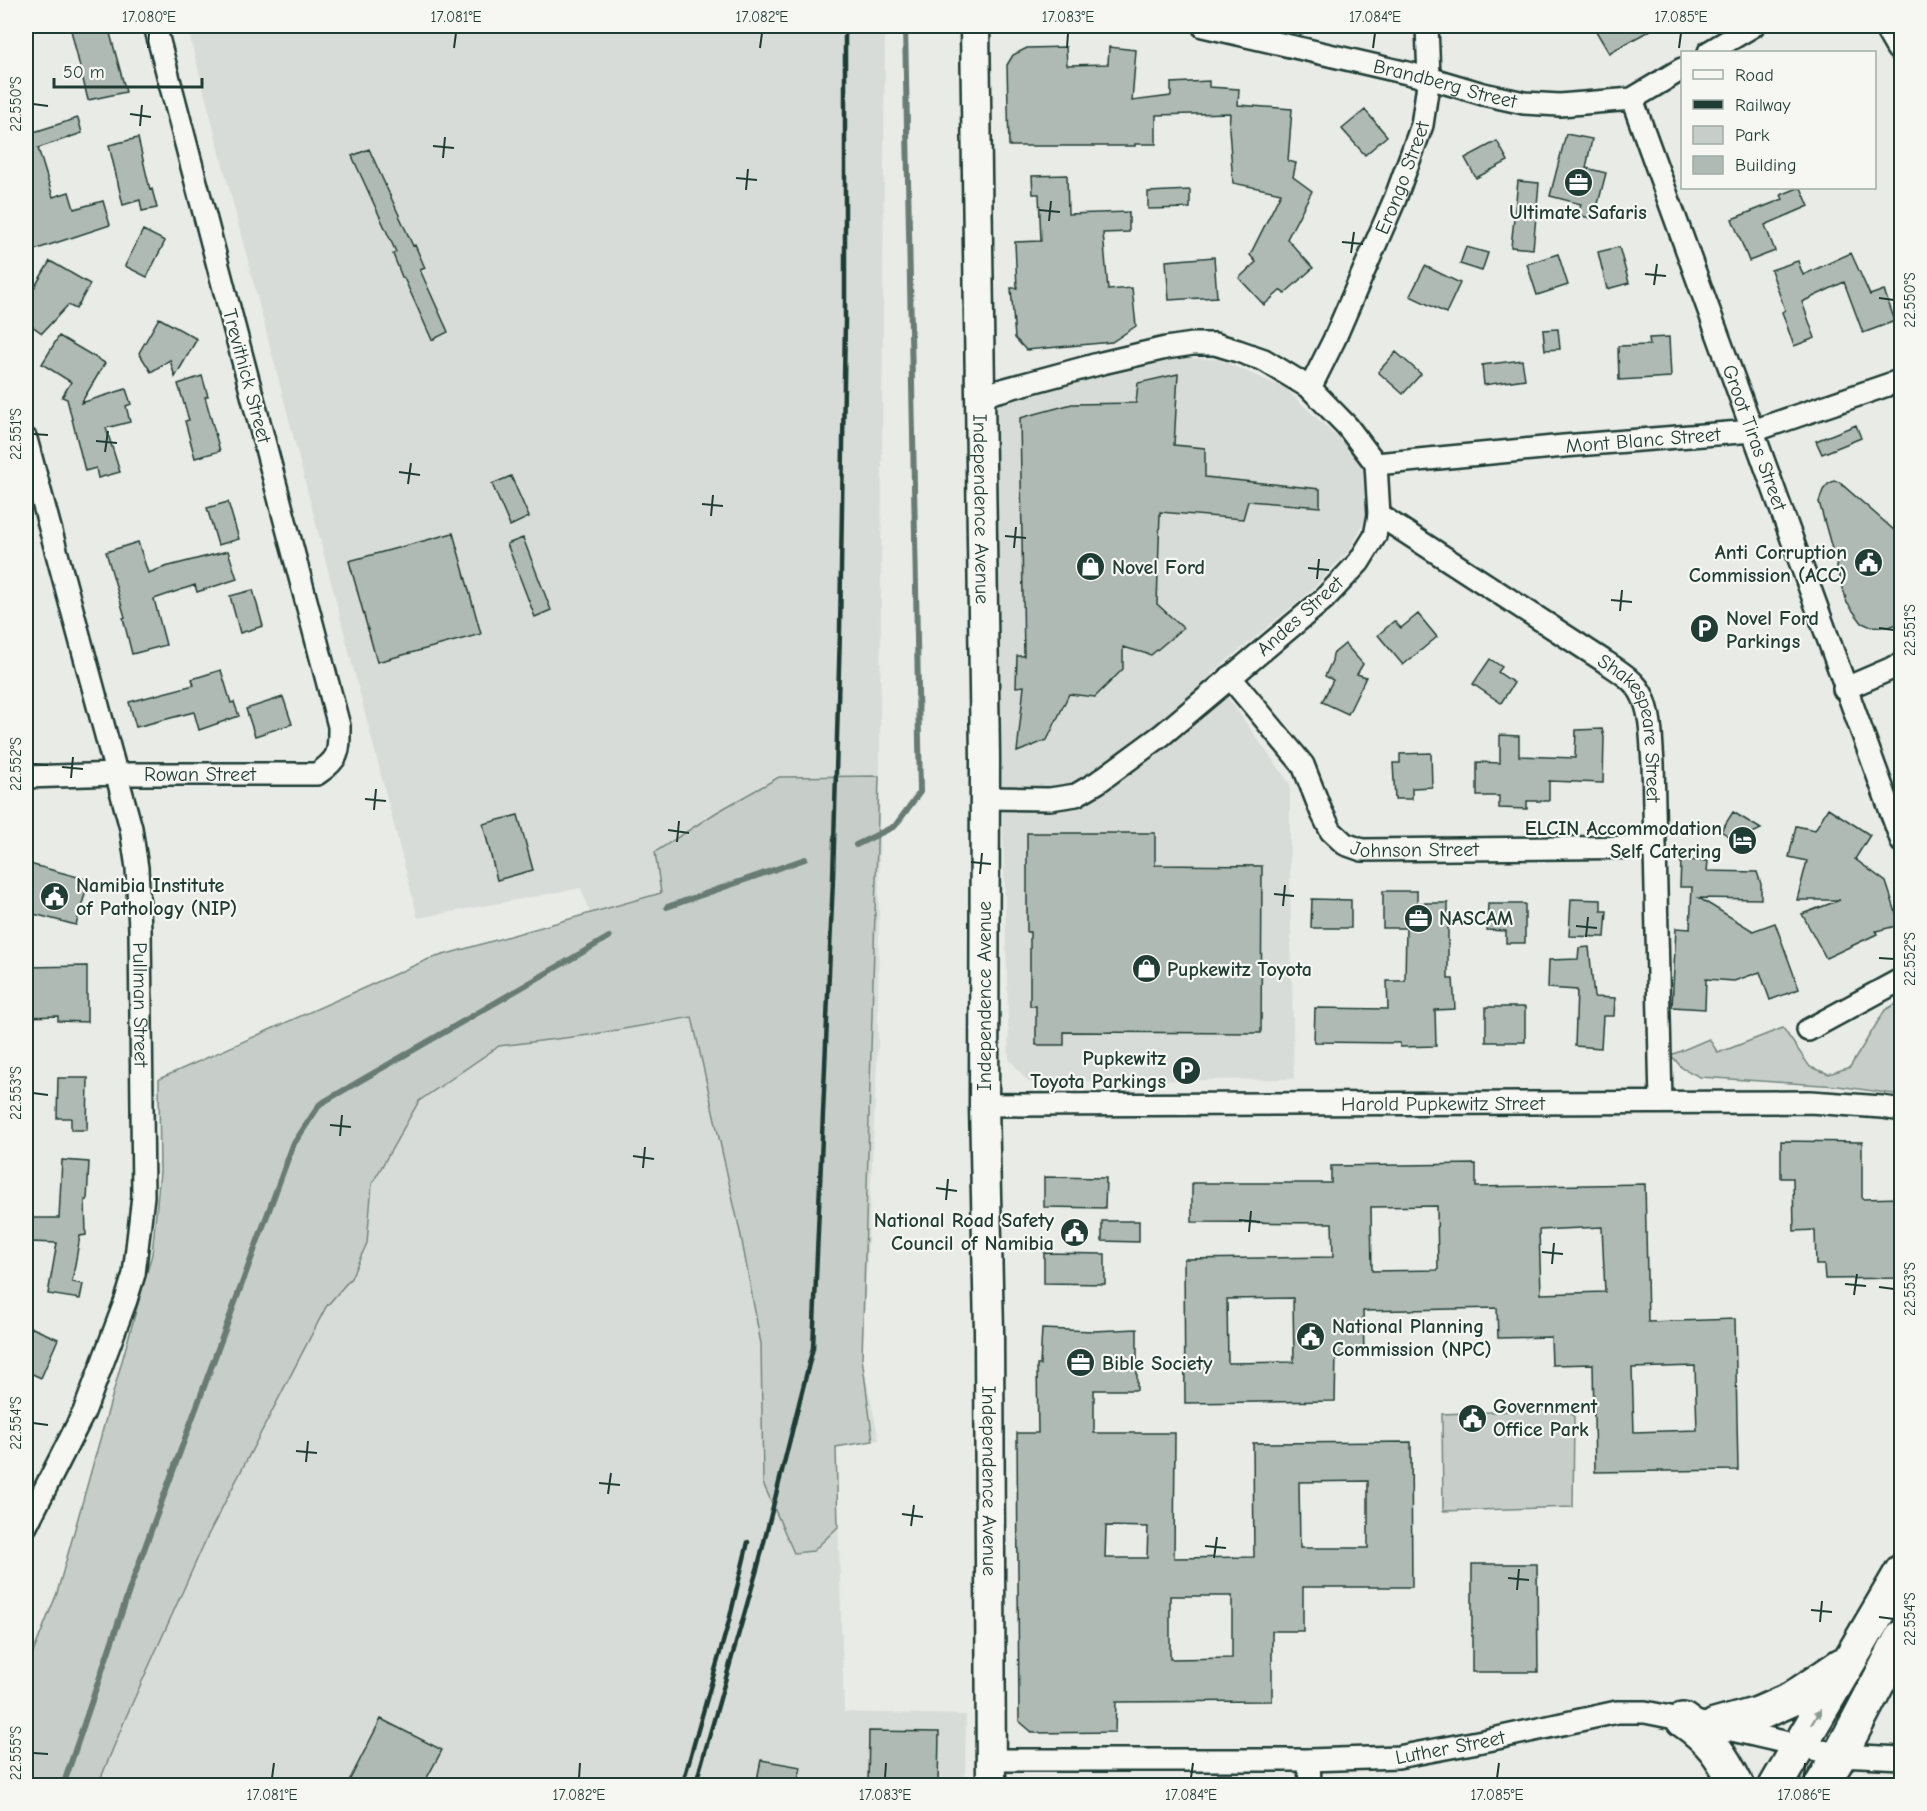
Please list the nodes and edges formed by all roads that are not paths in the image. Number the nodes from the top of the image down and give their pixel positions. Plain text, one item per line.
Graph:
1 (155, 26) edge
2 (975, 26) edge
3 (1203, 26) edge
4 (1427, 26) edge
5 (1753, 26) edge
6 (1891, 26) edge
7 (1902, 45) edge
8 (1711, 51) edge
9 (1681, 70) edge
10 (1429, 78) junction
11 (1632, 99) junction
12 (1902, 380) edge
13 (1310, 388) junction
14 (980, 396) junction
15 (1753, 431) junction
16 (26, 439) edge
17 (1376, 464) junction
18 (1379, 515) junction
19 (1902, 664) edge
20 (1230, 677) junction
21 (1844, 689) junction
22 (339, 726) joint
23 (118, 774) junction
24 (26, 777) edge
25 (984, 798) junction
26 (1902, 842) edge
27 (1655, 847) junction
28 (1902, 979) edge
29 (1808, 1030) dead end
30 (1661, 1102) junction
31 (984, 1105) junction
32 (1902, 1110) edge
33 (26, 1526) edge
34 (1902, 1572) edge
35 (1902, 1637) edge
36 (1851, 1659) junction
37 (1683, 1720) junction
38 (1715, 1726) junction
39 (1798, 1746) junction
40 (1840, 1755) junction
41 (1902, 1758) edge
42 (1309, 1760) junction
43 (991, 1772) edge
44 (1310, 1785) edge
45 (1737, 1785) edge
46 (1776, 1785) edge
47 (1821, 1785) edge

1 - 22 street, Trevithick Street
2 - 14 main road, Independence Avenue
3 - 10 street, Brandberg Street
4 - 10 street, Erongo Street
5 - 8 street
6 - 7 main road
9 - 11 street, Brandberg Street
10 - 11 street, Brandberg Street
10 - 13 street, Erongo Street
11 - 15 street, Groot Tiras Street
12 - 15 street, Mont Blanc Street
13 - 14 street
13 - 17 street
14 - 25 main road, Independence Avenue
15 - 17 street, Mont Blanc Street
15 - 21 street, Groot Tiras Street
16 - 23 street, Pullman Street
17 - 18 street, Andes Street
18 - 20 street, Andes Street
18 - 27 street, Shakespeare Street
19 - 21 street
20 - 25 street, Andes Street
20 - 27 street, Johnson Street
21 - 26 street, Groot Tiras Street
22 - 23 street, Rowan Street
23 - 24 street, Rowan Street
23 - 33 street, Pullman Street
25 - 31 main road, Independence Avenue
27 - 30 street, Shakespeare Street
28 - 29 street
30 - 31 street, Harold Pupkewitz Street
30 - 32 street, Harold Pupkewitz Street
31 - 43 main road, Independence Avenue
34 - 36 main road
35 - 40 main road
36 - 38 main road
39 -> 36 main road
37 - 38 street, Luther Street
37 - 42 street, Luther Street
37 - 45 main road
38 - 39 street, Luther Street
39 - 40 street, Luther Street
39 - 46 main road
40 - 41 street, Luther Street
40 - 47 main road
42 - 43 street, Luther Street
42 - 44 street

